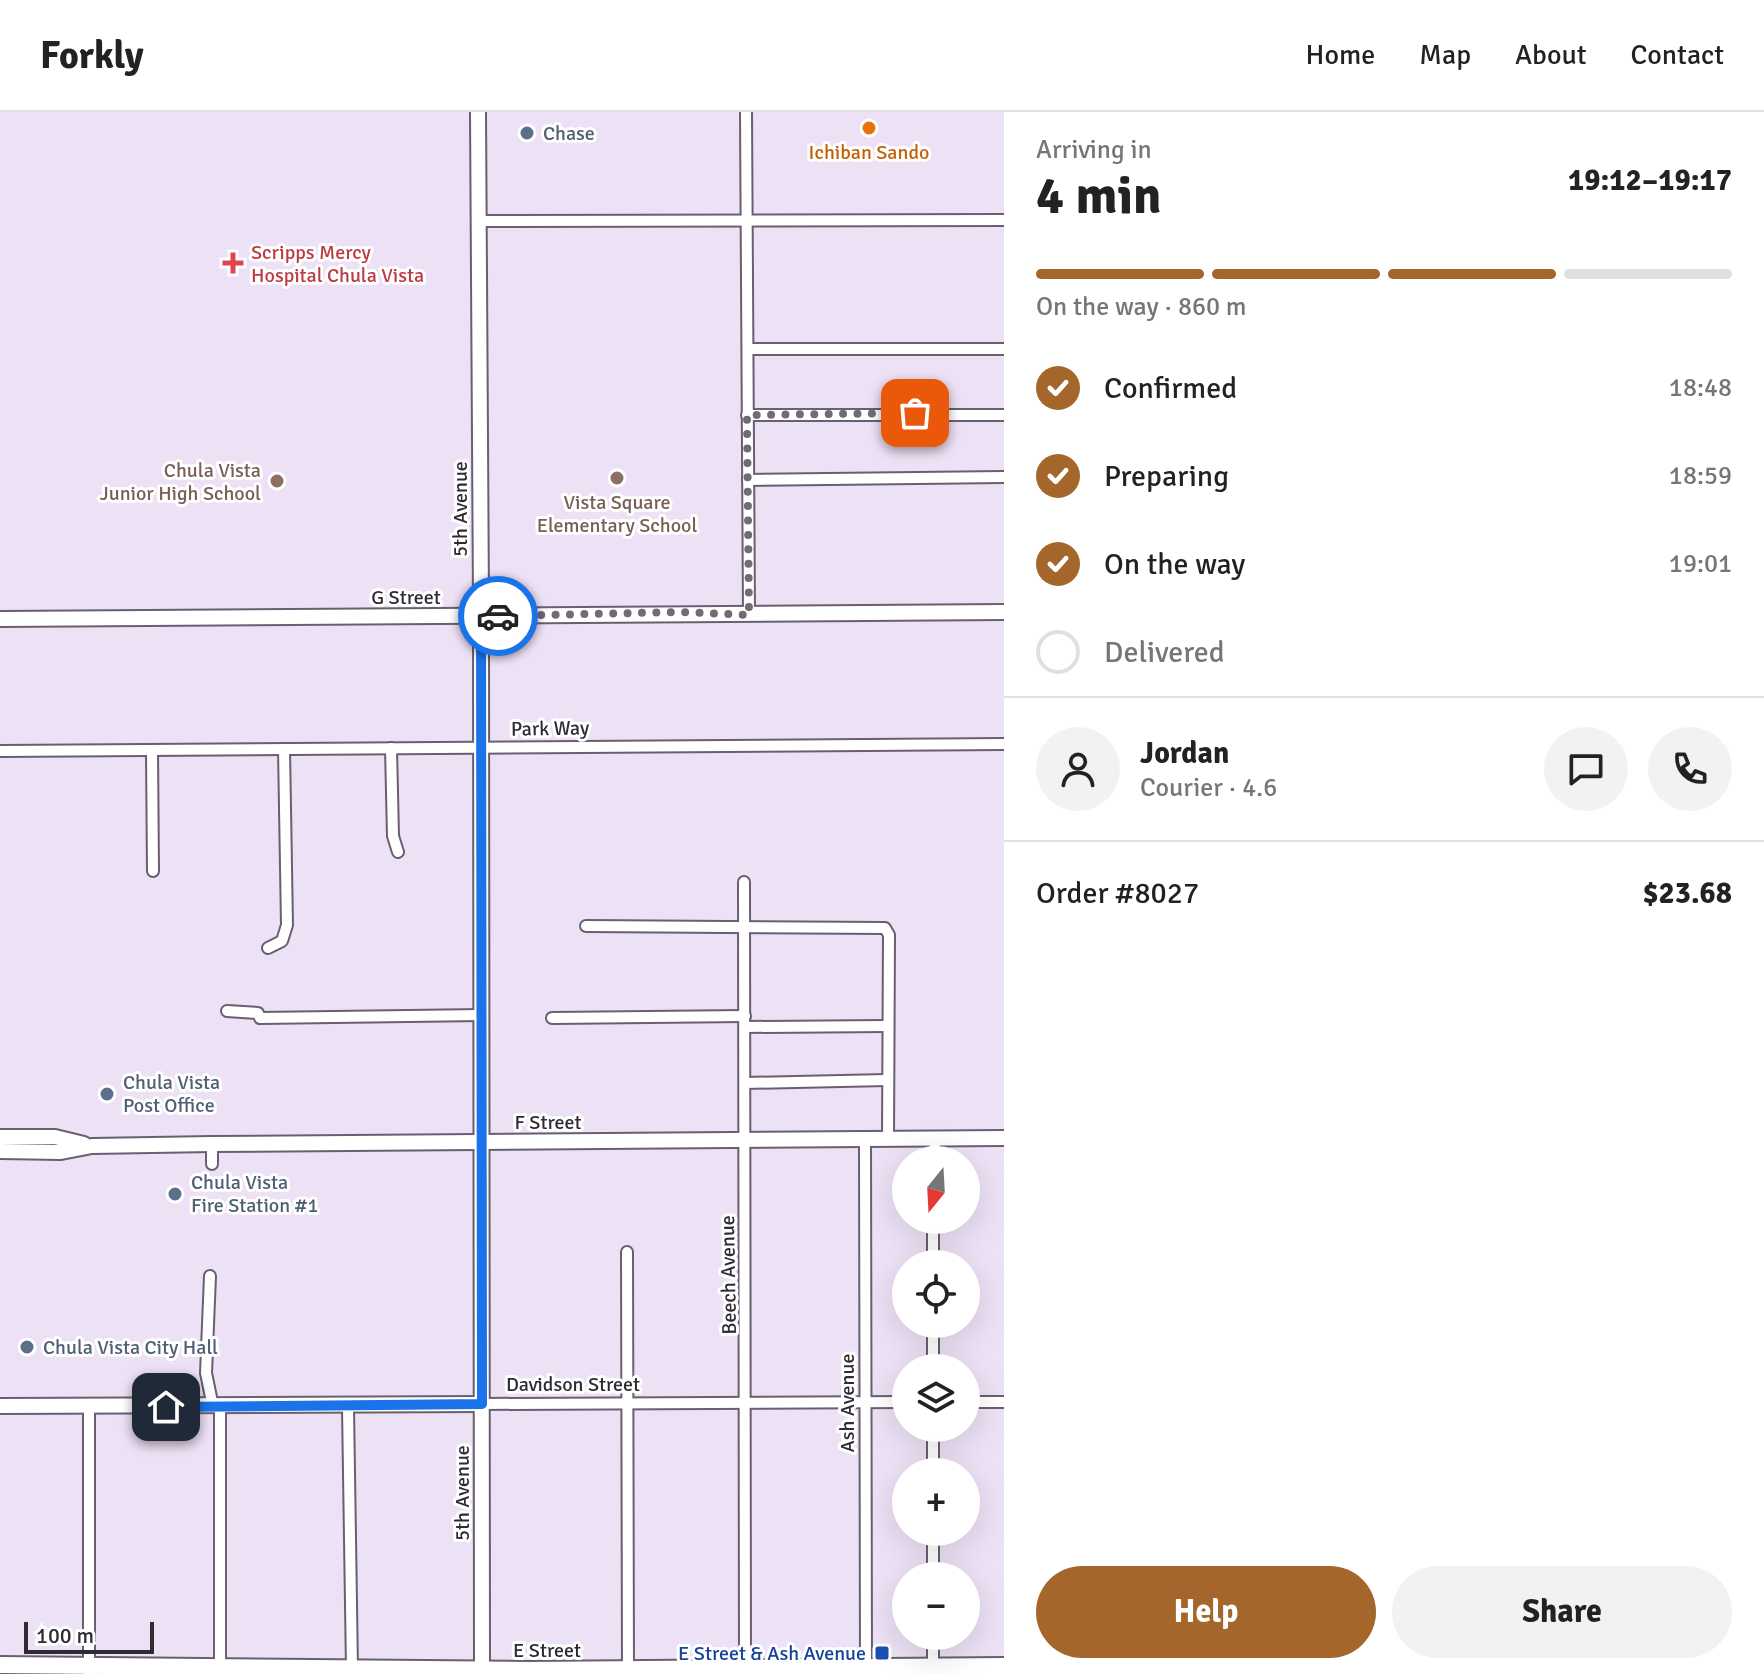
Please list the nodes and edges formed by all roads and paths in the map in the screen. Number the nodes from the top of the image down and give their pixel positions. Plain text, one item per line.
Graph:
1 (478, 112) edge
2 (746, 112) edge
3 (746, 220) junction
4 (1004, 220) edge
5 (478, 221) junction
6 (748, 349) junction
7 (1004, 349) edge
8 (747, 415) junction
9 (1004, 415) edge
10 (1004, 477) edge
11 (748, 480) junction
12 (481, 609) junction
13 (1004, 612) edge
14 (749, 615) junction
15 (0, 619) edge
16 (1004, 744) edge
17 (480, 747) junction
18 (391, 748) junction
19 (284, 749) junction
20 (0, 751) edge
21 (152, 751) junction
22 (398, 852) dead end
23 (153, 871) dead end
24 (744, 882) dead end
25 (586, 926) dead end
26 (743, 927) junction
27 (268, 948) dead end
28 (227, 1011) dead end
29 (482, 1015) junction
30 (552, 1018) dead end
31 (745, 1022) junction
32 (887, 1026) junction
33 (887, 1080) junction
34 (745, 1083) junction
35 (0, 1137) edge
36 (1004, 1138) edge
37 (888, 1139) junction
38 (935, 1139) junction
39 (746, 1140) junction
40 (865, 1140) junction
41 (481, 1142) junction
42 (212, 1144) junction
43 (92, 1146) junction
44 (935, 1146) edge
45 (0, 1151) edge
46 (212, 1164) dead end
47 (627, 1252) dead end
48 (210, 1276) dead end
49 (864, 1402) junction
50 (892, 1402) edge
51 (980, 1402) edge
52 (1004, 1402) edge
53 (482, 1404) junction
54 (627, 1404) junction
55 (747, 1404) junction
56 (0, 1406) edge
57 (89, 1406) junction
58 (217, 1407) junction
59 (348, 1407) junction
60 (933, 1650) edge
61 (0, 1665) edge
62 (933, 1665) junction
63 (866, 1666) junction
64 (1004, 1666) edge
65 (745, 1668) junction
66 (352, 1669) junction
67 (628, 1669) junction
68 (220, 1670) junction
69 (86, 1672) edge
70 (308, 1672) edge
71 (482, 1672) edge

1 - 5 street, 5th Avenue
2 - 3 street
3 - 4 street
3 - 5 street
3 - 6 street
5 - 12 street, 5th Avenue
6 - 7 street
6 - 8 street
8 - 9 street
8 - 11 street
10 - 11 street
11 - 14 street
12 - 14 street, G Street
12 - 15 street, G Street
12 - 17 street, 5th Avenue
13 - 14 street, G Street
16 - 17 street, Park Way
17 - 18 street, Park Way
17 - 29 street, 5th Avenue
18 - 19 street, Park Way
18 - 22 street
19 - 21 street, Park Way
19 - 27 street
20 - 21 street, Park Way
21 - 23 street
24 - 26 street, Beech Avenue
25 - 26 street
26 - 31 street, Beech Avenue
26 - 32 street
28 - 29 street
29 - 41 street, 5th Avenue
30 - 31 street
31 - 32 street
31 - 34 street, Beech Avenue
32 - 33 street
33 - 34 street
33 - 37 street
34 - 39 street, Beech Avenue
35 - 43 street, F Street
36 - 38 street, F Street
37 - 38 street, F Street
37 - 40 street, F Street
38 - 44 street
39 - 40 street, F Street
39 - 41 street, F Street
39 - 55 street, Beech Avenue
40 - 49 street, Ash Avenue
41 - 42 street, F Street
41 - 53 street, 5th Avenue
42 - 43 street, F Street
42 - 46 street
43 - 45 street, F Street
47 - 54 street
48 - 58 street
49 - 50 street, Davidson Street
49 - 55 street, Davidson Street
49 - 63 street, Ash Avenue
51 - 52 street
53 - 54 street, Davidson Street
53 - 59 street, Davidson Street
53 - 71 street, 5th Avenue
54 - 55 street, Davidson Street
54 - 67 street
55 - 65 street, Beech Avenue
56 - 57 street, Davidson Street
57 - 58 street, Davidson Street
57 - 69 street
58 - 59 street, Davidson Street
58 - 68 street
59 - 66 street
60 - 62 street
61 - 69 main road, E Street
62 - 63 main road, E Street
62 - 64 main road, E Street
63 - 65 main road, E Street
65 - 67 main road, E Street
66 - 70 main road, E Street
66 - 71 main road, E Street
67 - 71 main road, E Street
68 - 69 main road, E Street
68 - 70 main road, E Street

